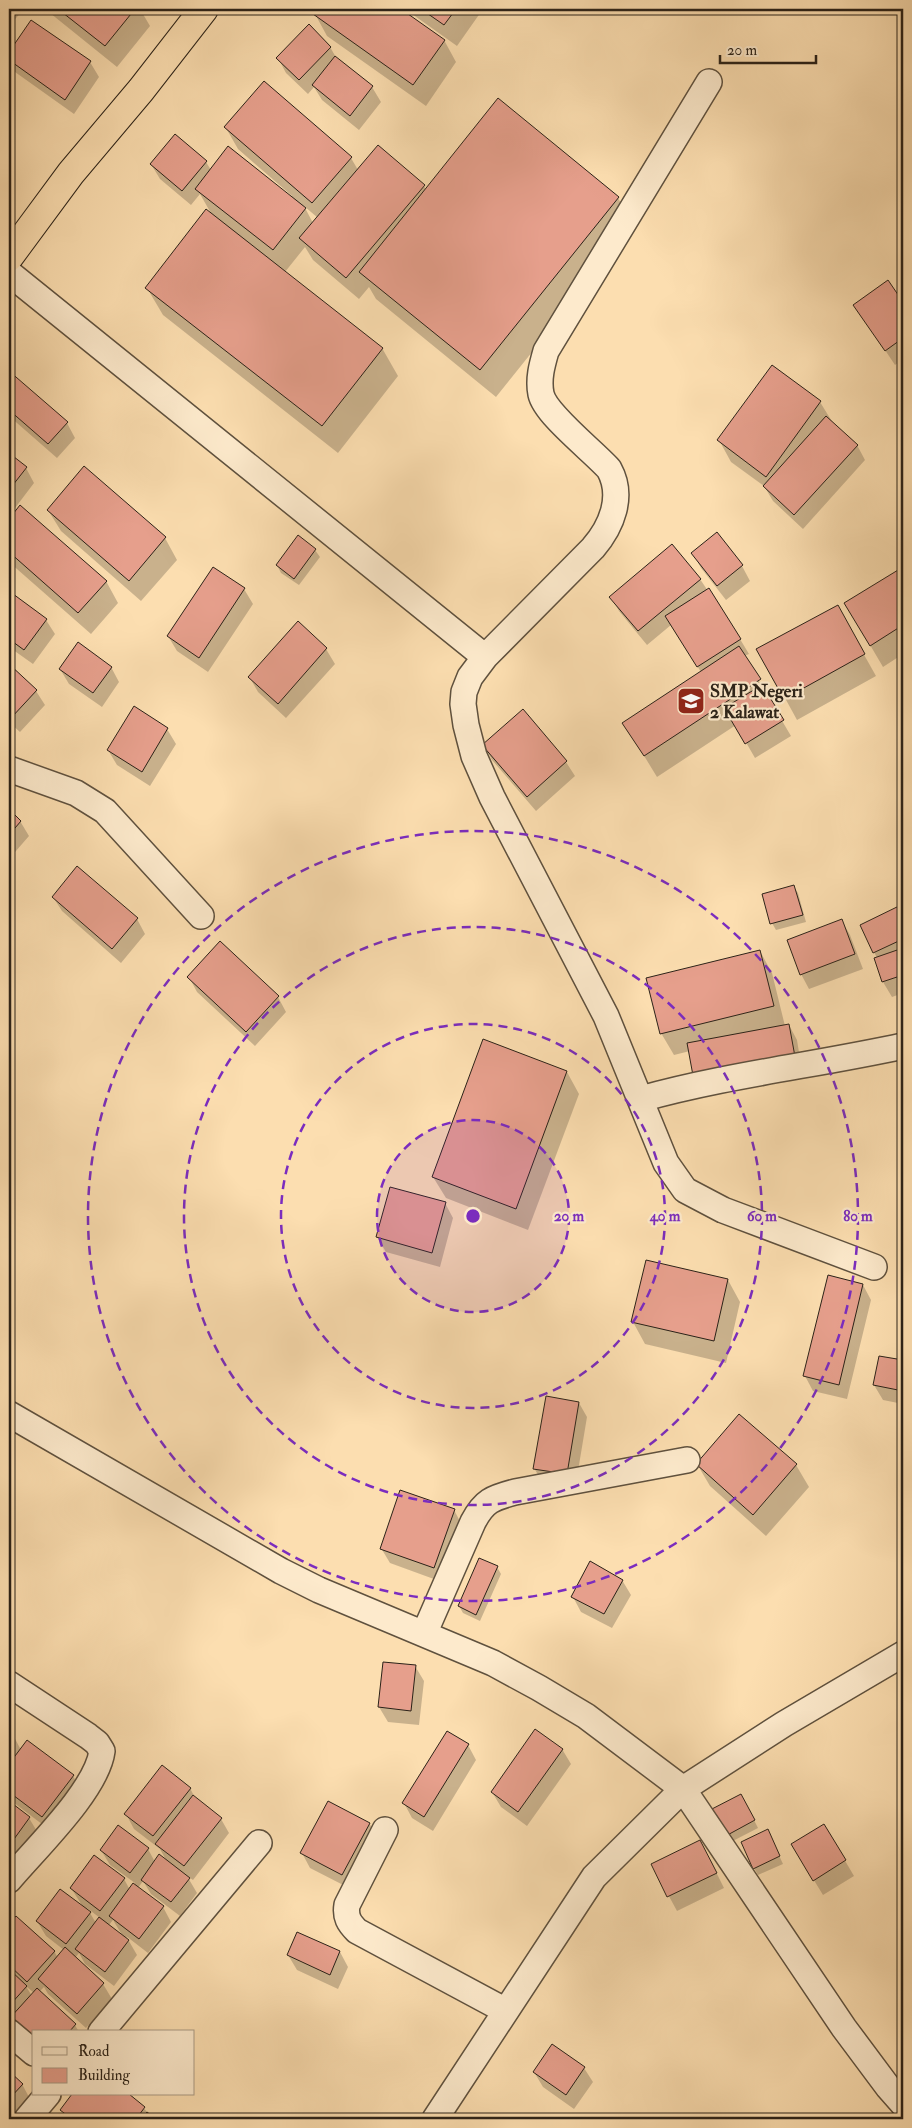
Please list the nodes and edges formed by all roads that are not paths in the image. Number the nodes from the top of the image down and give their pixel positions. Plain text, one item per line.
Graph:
1 (204, 9) edge
2 (709, 82) dead end
3 (9, 257) edge
4 (9, 273) edge
5 (485, 657) junction
6 (9, 769) edge
7 (201, 916) dead end
8 (903, 1046) edge
9 (641, 1100) junction
10 (874, 1267) dead end
11 (9, 1414) edge
12 (688, 1460) dead end
13 (424, 1634) junction
14 (903, 1654) edge
15 (9, 1684) edge
16 (684, 1789) junction
17 (385, 1830) dead end
18 (259, 1843) dead end
19 (9, 1880) edge
20 (506, 2011) junction
21 (103, 2030) edge
22 (9, 2032) edge
23 (32, 2051) edge
24 (46, 2096) edge
25 (903, 2104) edge
26 (28, 2119) edge
27 (435, 2119) edge

1 - 3 highway
2 - 5 street
4 - 5 street
5 - 9 street
6 - 7 street
8 - 9 street
9 - 10 street
11 - 13 street
12 - 13 street
13 - 16 street
14 - 16 street
15 - 19 street
16 - 20 street
16 - 25 street
17 - 20 street
18 - 21 street
20 - 27 street
22 - 23 street
24 - 26 street

